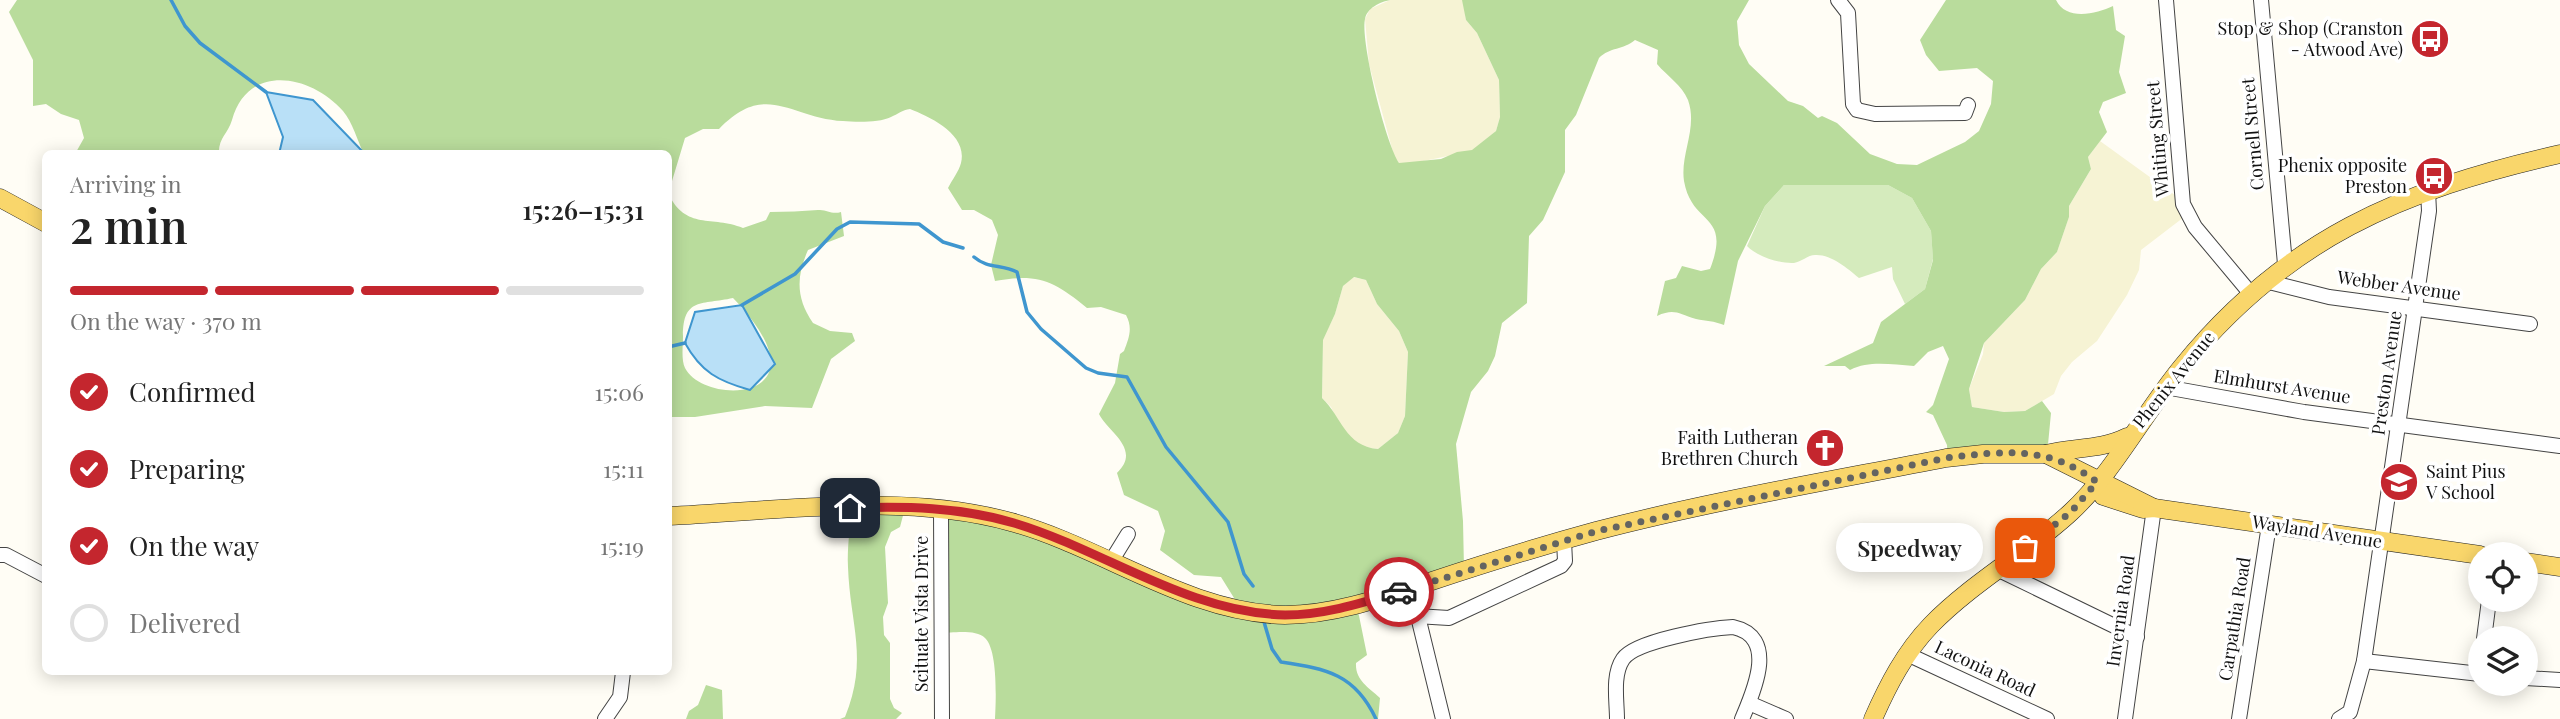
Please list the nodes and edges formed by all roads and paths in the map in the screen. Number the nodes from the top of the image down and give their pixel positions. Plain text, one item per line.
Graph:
1 (1838, 0) edge
2 (2166, 0) edge
3 (2261, 0) edge
4 (1968, 105) dead end
5 (2560, 154) edge
6 (2428, 191) junction
7 (0, 198) edge
8 (42, 221) edge
9 (2285, 264) junction
10 (2264, 281) junction
11 (2251, 294) junction
12 (2416, 307) junction
13 (2530, 324) dead end
14 (2165, 387) junction
15 (2399, 425) junction
16 (2130, 436) junction
17 (2560, 446) edge
18 (2046, 454) junction
19 (2097, 482) junction
20 (2154, 508) junction
21 (941, 509) junction
22 (672, 516) edge
23 (2269, 525) junction
24 (1128, 534) dead end
25 (1564, 541) junction
26 (2381, 542) junction
27 (2468, 553) edge
28 (0, 555) edge
29 (1112, 560) junction
30 (2538, 564) edge
31 (2560, 567) edge
32 (1997, 569) junction
33 (42, 574) edge
34 (1411, 588) junction
35 (1416, 615) junction
36 (2137, 636) junction
37 (1907, 654) junction
38 (2364, 661) junction
39 (2468, 673) edge
40 (623, 675) edge
41 (2538, 679) edge
42 (2560, 680) edge
43 (1749, 703) junction
44 (605, 719) edge
45 (942, 719) edge
46 (1443, 719) edge
47 (1617, 719) edge
48 (1742, 719) edge
49 (1786, 719) edge
50 (1873, 719) edge
51 (2047, 719) edge
52 (2125, 719) edge
53 (2239, 719) edge
54 (2339, 719) edge

1 - 4 street
2 - 11 street, Whiting Street
3 - 9 street, Cornell Street
5 - 6 main road, Phenix Avenue
6 - 9 main road, Phenix Avenue
6 - 12 street, Preston Avenue
7 - 8 main road
9 - 10 main road, Phenix Avenue
10 - 11 main road, Phenix Avenue
10 - 12 street, Webber Avenue
11 - 14 main road, Phenix Avenue
12 - 13 street, Webber Avenue
12 - 15 street, Preston Avenue
14 - 15 street, Elmhurst Avenue
14 - 16 main road, Phenix Avenue
15 - 17 street, Elmhurst Avenue
15 - 26 street, Preston Avenue
16 - 18 main road
16 - 19 main road, Phenix Avenue
18 - 19 main road, Wayland Avenue
18 - 25 main road
19 - 20 main road, Wayland Avenue
19 - 32 main road, Phenix Avenue
20 - 23 main road, Wayland Avenue
20 - 36 street, Invernia Road
21 - 22 main road
21 - 29 main road
21 - 45 street, Scituate Vista Drive
23 - 26 main road, Wayland Avenue
23 - 53 street, Carpathia Road
24 - 29 street
25 - 34 main road
25 - 35 street
26 - 27 main road, Wayland Avenue
26 - 38 street, Preston Avenue
28 - 33 street
29 - 34 main road
30 - 31 main road
32 - 36 street
32 - 37 main road, Phenix Avenue
34 - 35 street
35 - 46 street
36 - 52 street, Invernia Road
37 - 50 main road, Phenix Avenue
37 - 51 street, Laconia Road
38 - 39 street
38 - 54 street, Preston Avenue
40 - 44 street
41 - 42 street
43 - 47 street
43 - 48 street
43 - 49 street

